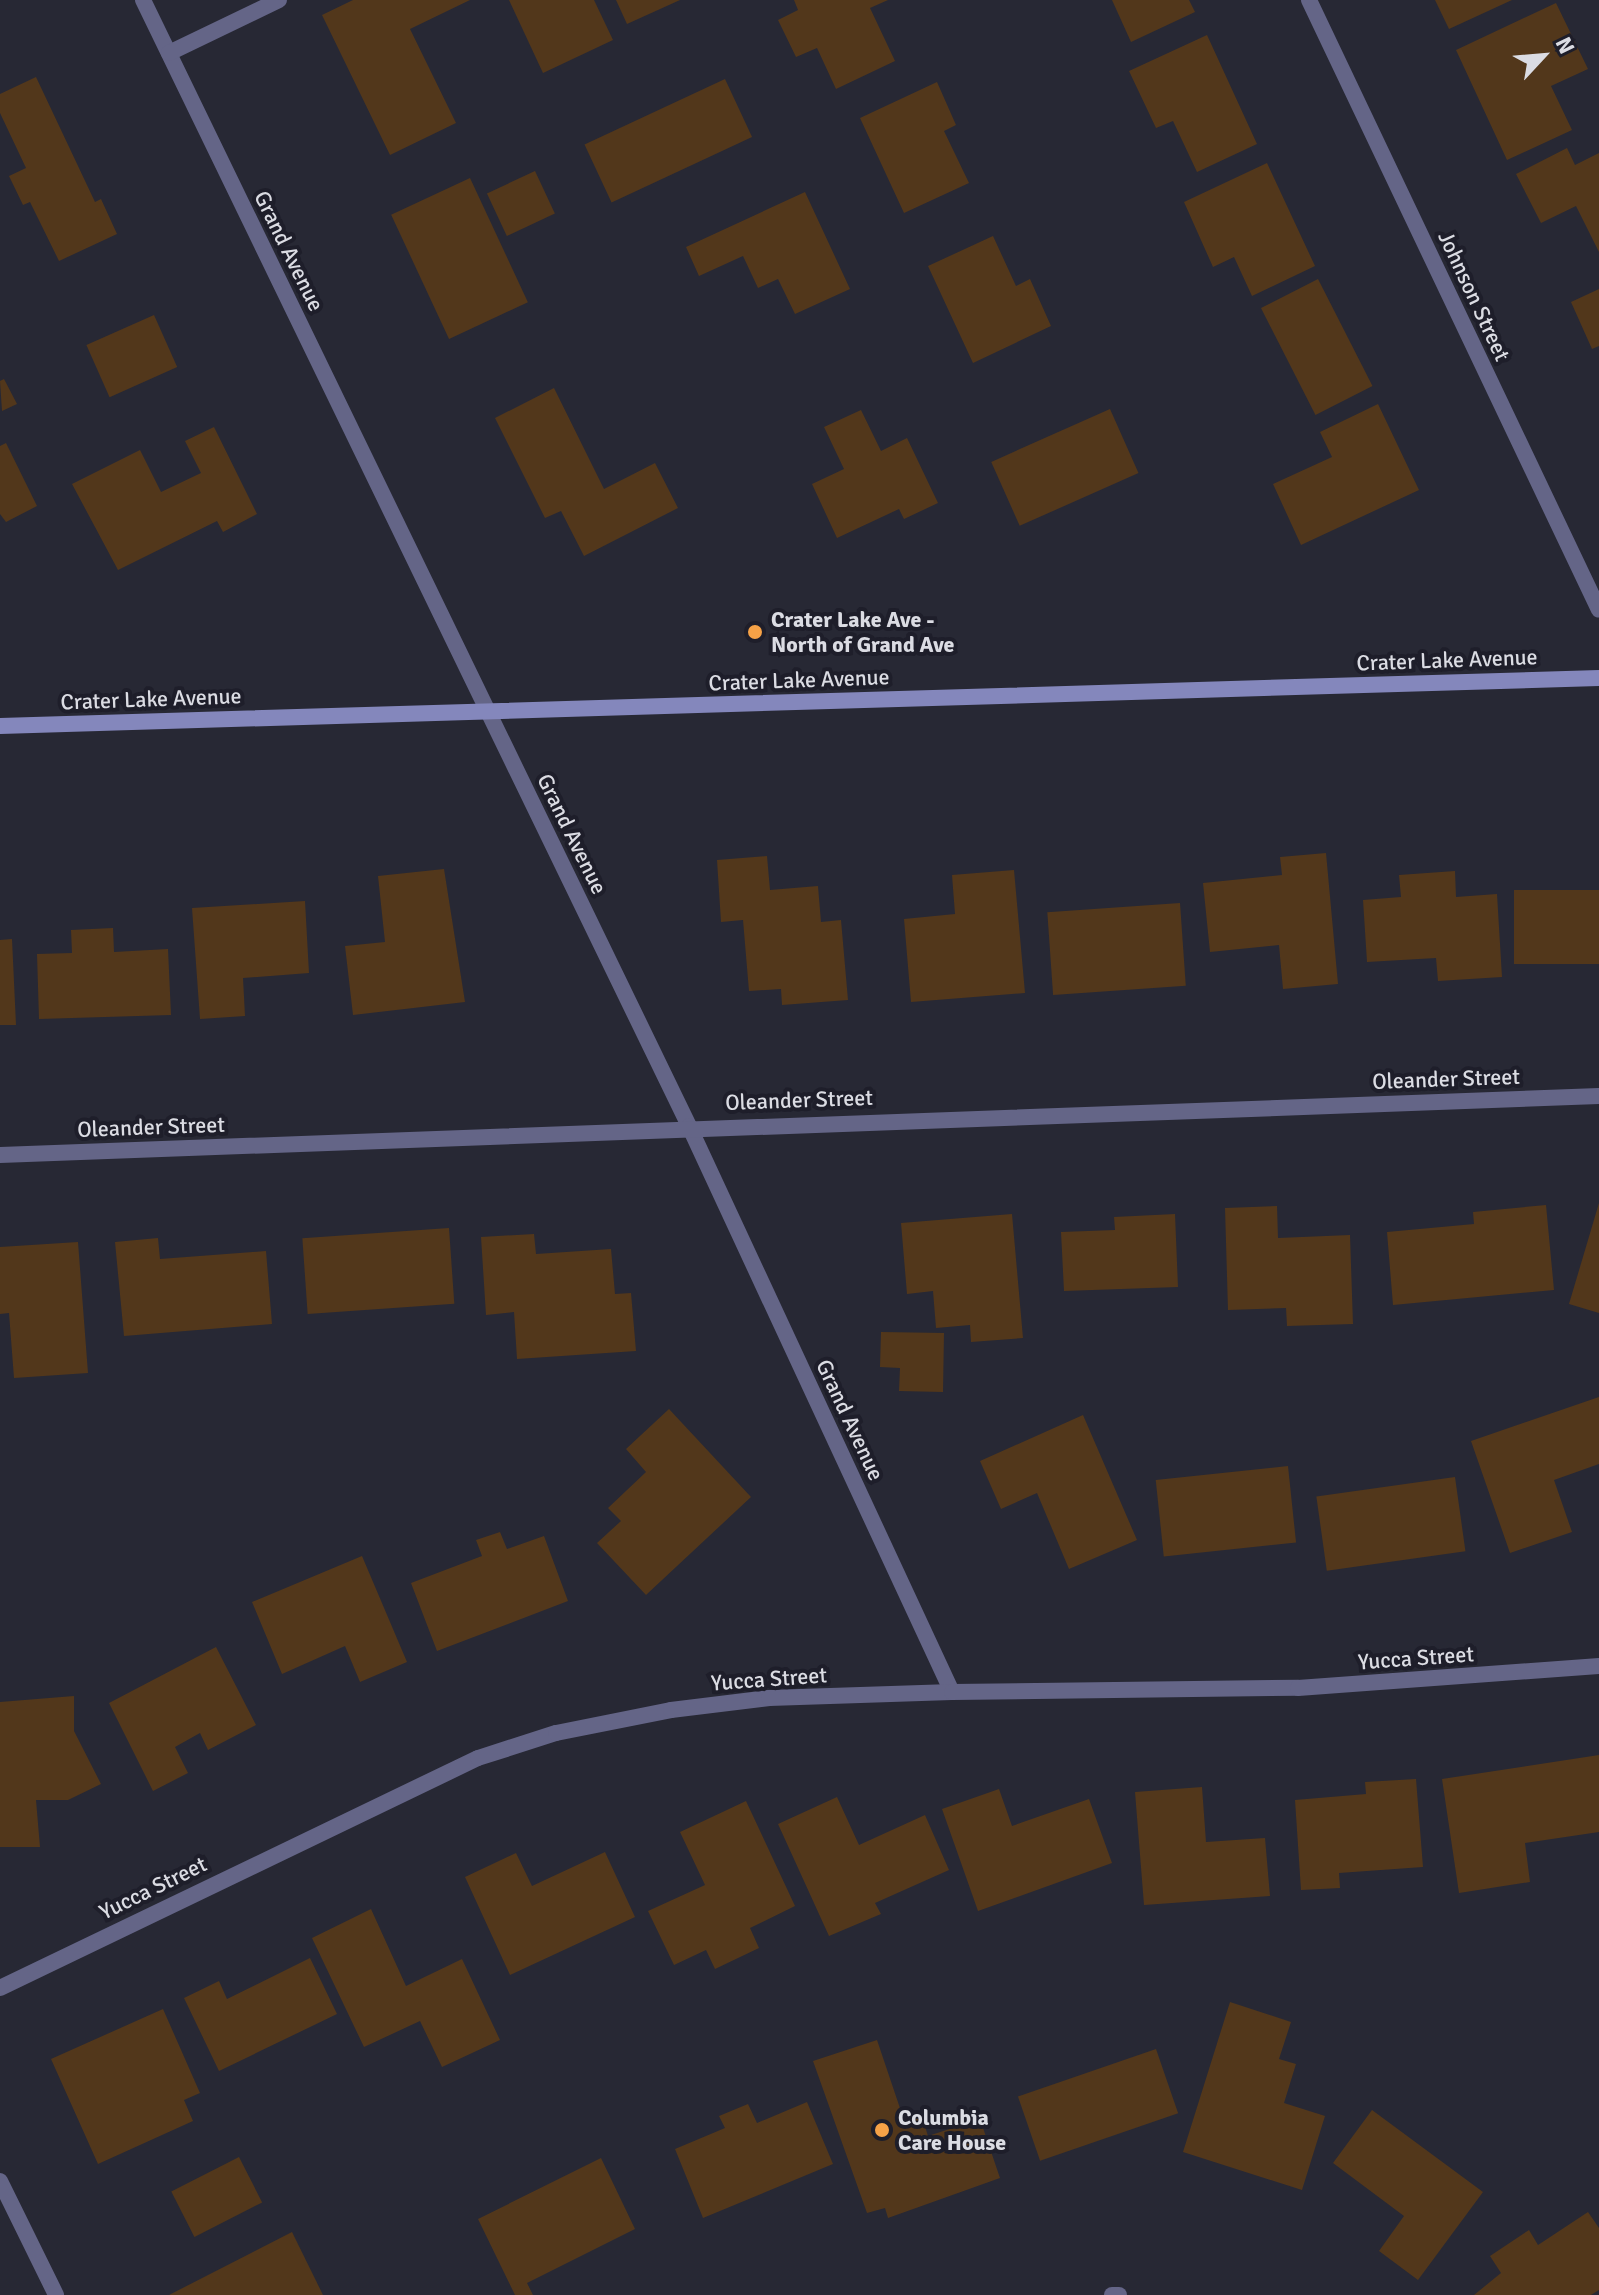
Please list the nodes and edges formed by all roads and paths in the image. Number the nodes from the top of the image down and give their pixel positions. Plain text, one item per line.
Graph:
1 (143, 0) edge
2 (279, 0) edge
3 (1309, 0) edge
4 (169, 53) junction
5 (1599, 610) edge
6 (1599, 678) edge
7 (489, 711) junction
8 (0, 726) edge
9 (1599, 1096) edge
10 (689, 1126) junction
11 (0, 1155) edge
12 (1599, 1666) edge
13 (952, 1692) junction
14 (0, 1988) edge
15 (0, 2181) edge
16 (56, 2295) edge
17 (1112, 2295) edge
18 (1119, 2295) edge

1 - 4 street, Grand Avenue
2 - 4 street
3 - 5 street, Johnson Street
4 - 7 street, Grand Avenue
6 - 7 main road, Crater Lake Avenue
7 - 8 main road, Crater Lake Avenue
7 - 10 street, Grand Avenue
9 - 10 street, Oleander Street
10 - 11 street, Oleander Street
10 - 13 street, Grand Avenue
12 - 13 street, Yucca Street
13 - 14 street, Yucca Street
15 - 16 street
17 - 18 street

